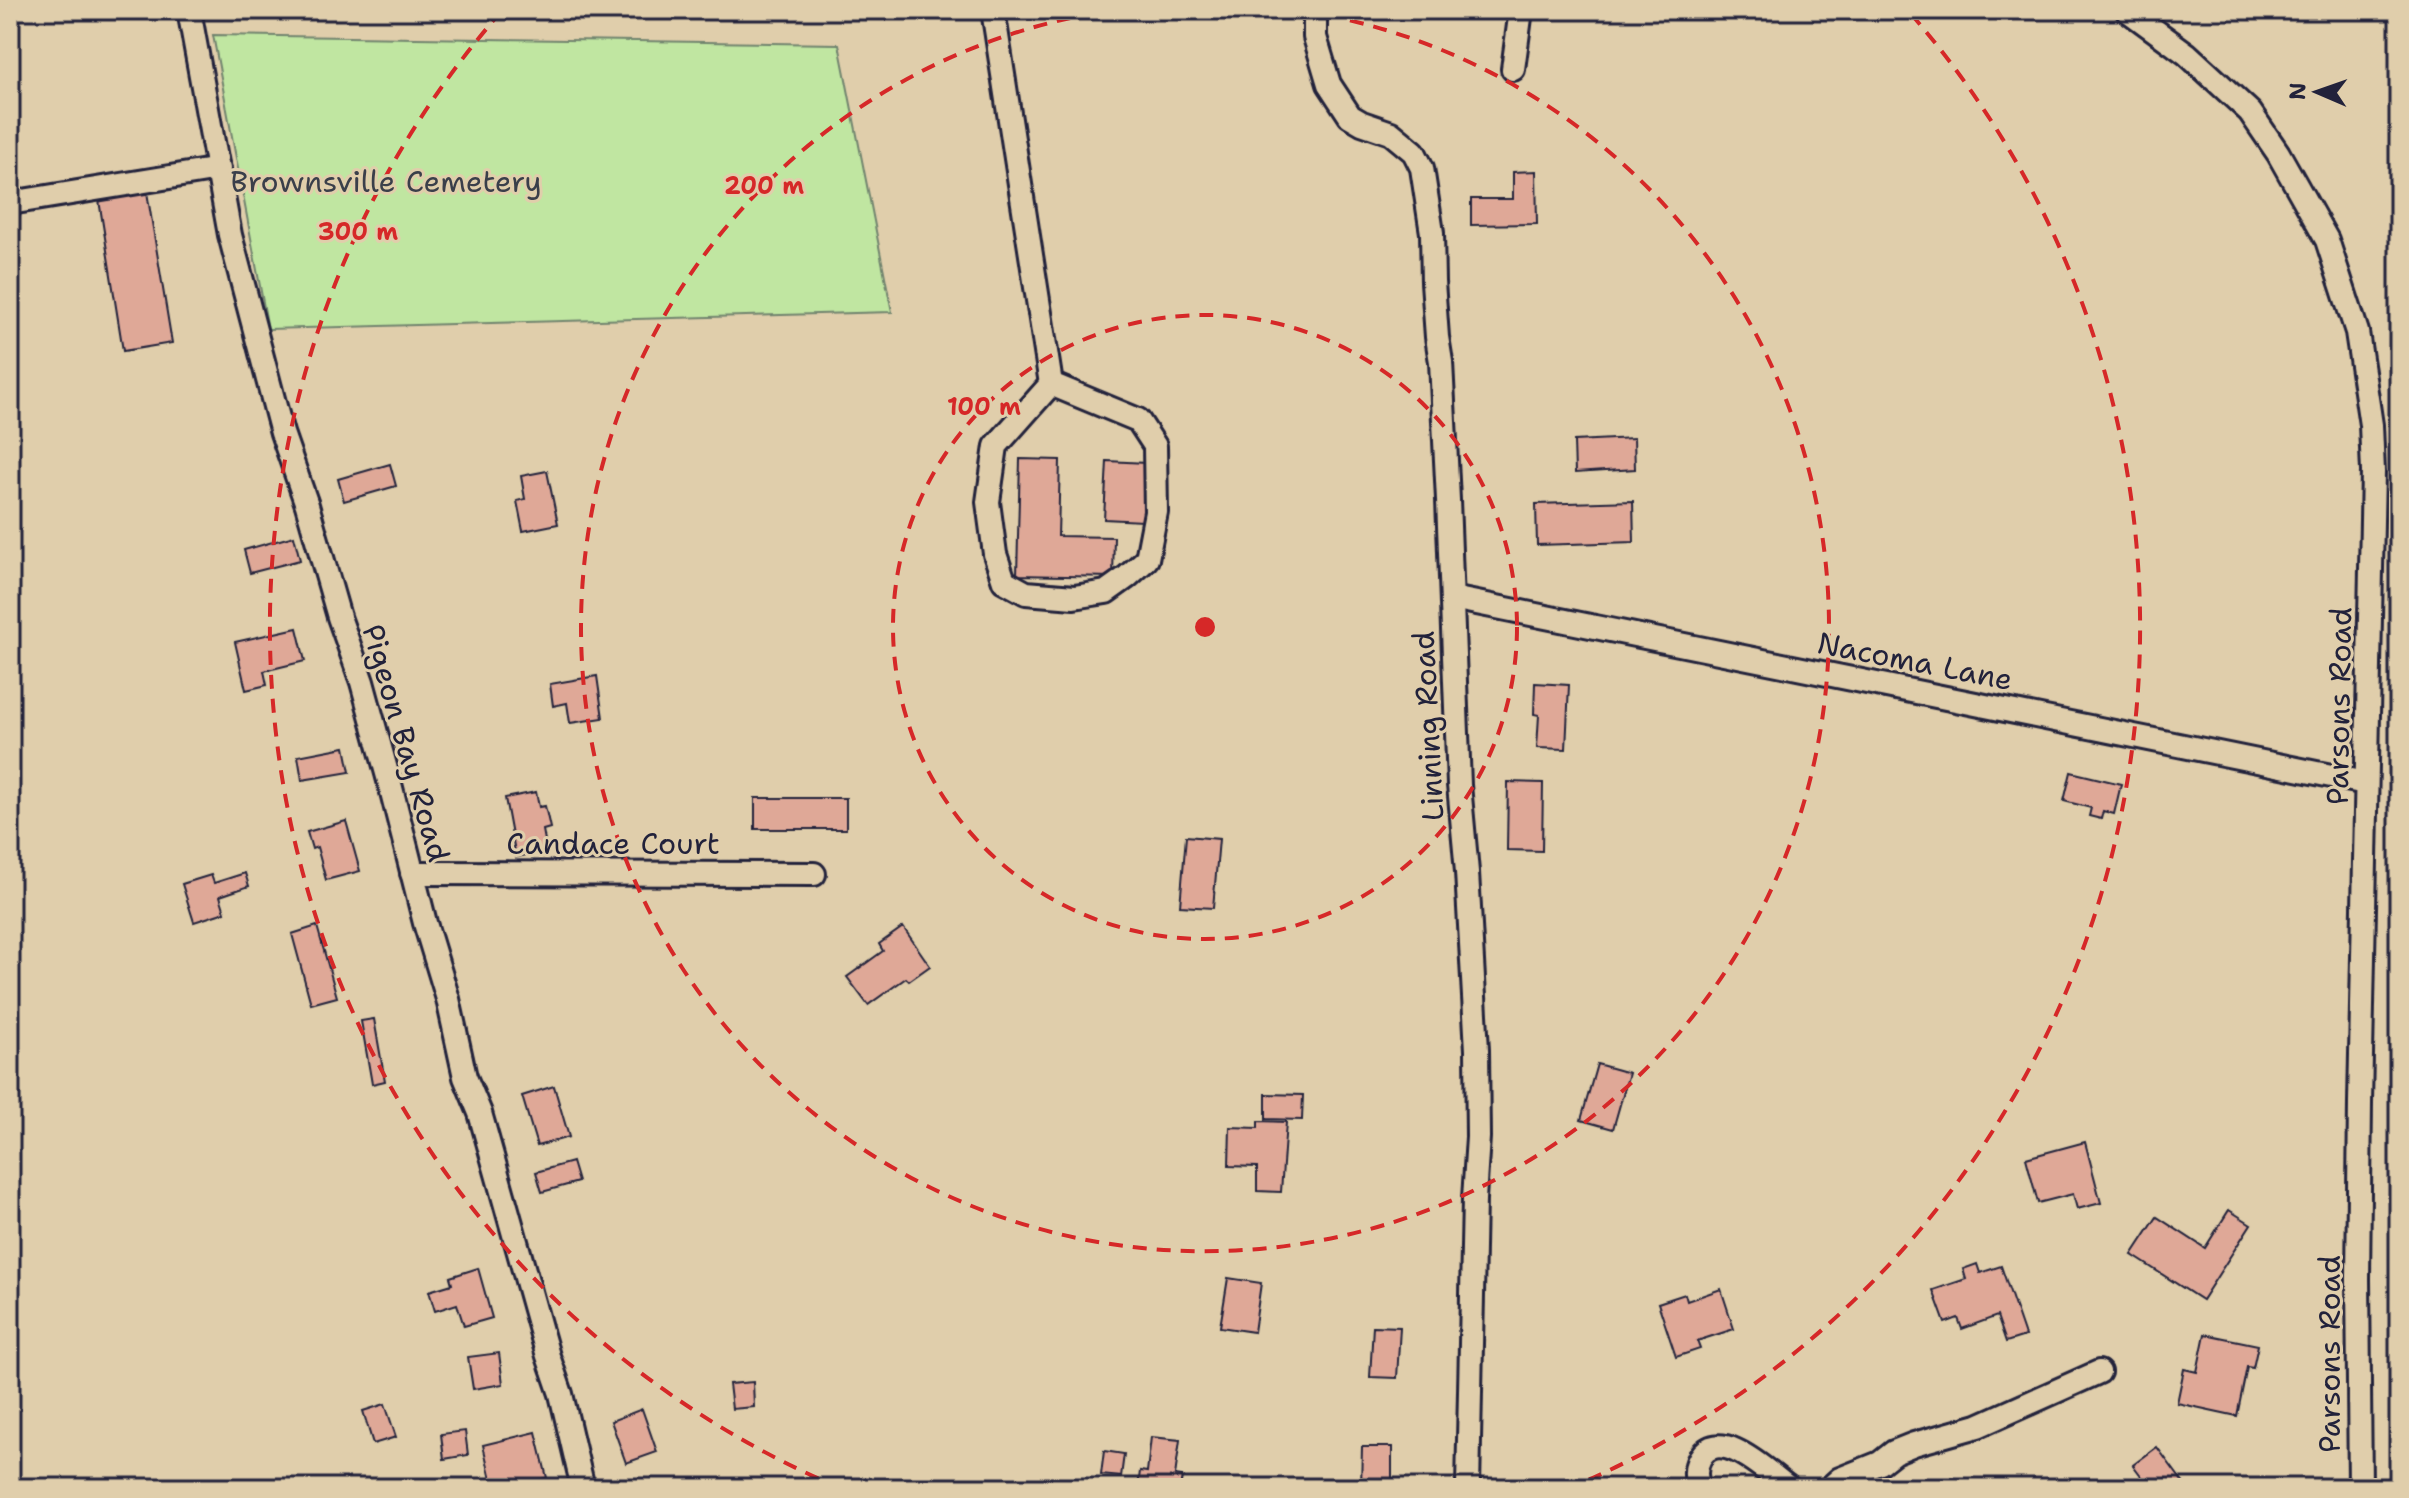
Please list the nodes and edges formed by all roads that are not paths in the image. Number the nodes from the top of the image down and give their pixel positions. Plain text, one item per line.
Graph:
1 (189, 10) edge
2 (993, 10) edge
3 (1315, 10) edge
4 (1521, 10) edge
5 (2127, 10) edge
6 (1513, 69) dead end
7 (219, 169) junction
8 (10, 203) edge
9 (1051, 384) junction
10 (1452, 598) junction
11 (2366, 783) junction
12 (412, 873) junction
13 (814, 874) dead end
14 (2099, 1372) dead end
15 (583, 1488) edge
16 (1468, 1488) edge
17 (1699, 1488) edge
18 (1789, 1488) edge
19 (1830, 1488) edge
20 (2360, 1488) edge

1 - 7 street, Pigeon Bay Road
2 - 9 street
3 - 10 street, Linning Road
4 - 6 street
5 - 11 street, Parsons Road
7 - 8 street
7 - 12 street, Pigeon Bay Road
9 - 9 street
10 - 11 street, Nacoma Lane
10 - 16 street, Linning Road
11 - 20 street, Parsons Road
12 - 13 street, Candace Court
12 - 15 street, Pigeon Bay Road
14 - 19 street
17 - 18 street

